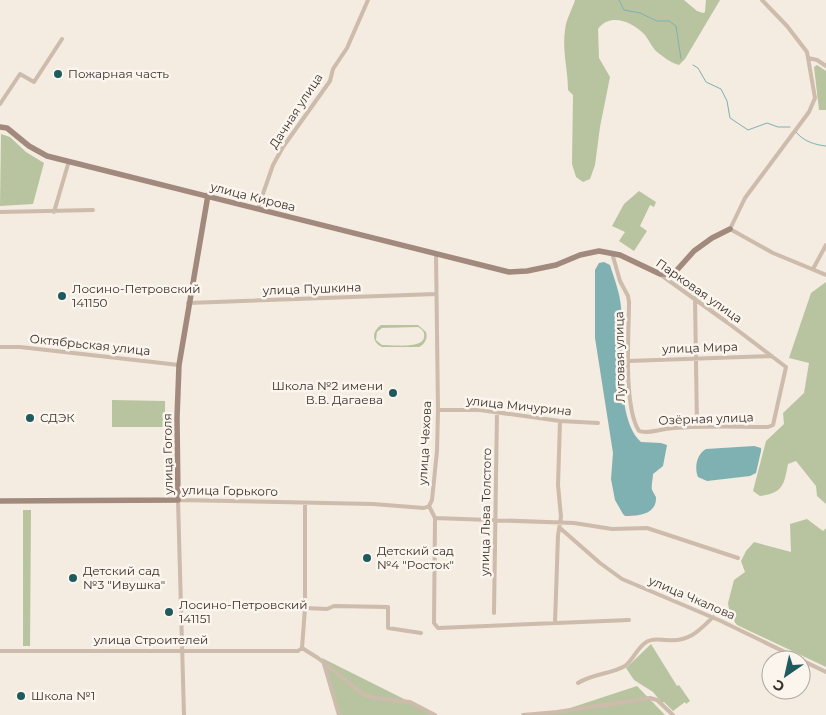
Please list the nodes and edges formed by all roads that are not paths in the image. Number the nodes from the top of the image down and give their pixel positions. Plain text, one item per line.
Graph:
1 (368, 0) edge
2 (762, 0) edge
3 (62, 39) dead end
4 (808, 58) junction
5 (826, 66) edge
6 (0, 104) edge
7 (0, 127) edge
8 (68, 161) junction
9 (208, 196) junction
10 (258, 208) junction
11 (94, 210) dead end
12 (0, 212) edge
13 (54, 212) junction
14 (730, 229) junction
15 (826, 245) edge
16 (592, 252) joint
17 (612, 253) junction
18 (436, 254) junction
19 (813, 269) junction
20 (660, 274) junction
21 (826, 275) edge
22 (436, 294) junction
23 (695, 298) junction
24 (188, 303) junction
25 (0, 347) edge
26 (772, 356) junction
27 (696, 358) junction
28 (628, 361) junction
29 (179, 365) junction
30 (438, 410) junction
31 (497, 412) junction
32 (560, 421) junction
33 (598, 423) dead end
34 (773, 426) joint
35 (697, 427) junction
36 (641, 432) joint
37 (178, 500) junction
38 (0, 501) edge
39 (305, 503) junction
40 (429, 506) junction
41 (435, 518) junction
42 (496, 519) junction
43 (560, 526) junction
44 (738, 558) dead end
45 (305, 608) junction
46 (494, 613) dead end
47 (713, 617) junction
48 (629, 620) dead end
49 (555, 623) junction
50 (421, 634) dead end
51 (302, 648) junction
52 (183, 650) junction
53 (0, 651) edge
54 (324, 664) junction
55 (826, 672) edge
56 (578, 683) dead end
57 (184, 715) edge
58 (340, 715) edge
59 (434, 715) edge
60 (523, 715) edge
61 (673, 715) edge

1 - 10 street, Дачная улица
2 - 4 street
3 - 6 street
4 - 5 street
4 - 14 street
7 - 8 street, улица Кирова
8 - 9 street, улица Кирова
8 - 13 street
9 - 10 street, улица Кирова
9 - 24 street, улица Гоголя
10 - 18 street, улица Кирова
11 - 13 street
12 - 13 street
14 - 19 street
14 - 20 street
15 - 19 street
16 - 17 street, Парковая улица
16 - 18 street, улица Кирова
17 - 20 street, Парковая улица
17 - 28 street, Луговая улица
18 - 22 street, улица Чехова
19 - 21 street
20 - 23 street, Парковая улица
22 - 24 street, улица Пушкина
22 - 30 street, улица Чехова
23 - 26 street, Парковая улица
23 - 27 street
24 - 29 street, улица Гоголя
25 - 29 street, Октябрьская улица
26 - 27 street, улица Мира
26 - 34 street, Парковая улица
27 - 28 street, улица Мира
27 - 35 street
28 - 36 street, Луговая улица
29 - 37 street, улица Гоголя
30 - 31 street, улица Мичурина
30 - 40 street, улица Чехова
31 - 32 street, улица Мичурина
31 - 42 street, улица Льва Толстого
32 - 33 street, улица Мичурина
32 - 43 street
34 - 35 street, Озёрная улица
35 - 36 street, Озёрная улица
37 - 38 street, улица Горького
37 - 39 street, улица Горького
37 - 52 street, улица Гоголя
39 - 40 street, улица Горького
39 - 45 street
40 - 41 street
41 - 42 street
41 - 49 street
42 - 43 street
42 - 46 street, улица Льва Толстого
43 - 44 street
43 - 47 street, улица Чкалова
43 - 49 street
45 - 50 street
45 - 51 street
47 - 55 street, улица Чкалова
47 - 56 street
48 - 49 street
51 - 52 street, улица Строителей
51 - 54 street
52 - 53 street, улица Строителей
52 - 57 street, улица Гоголя
54 - 58 street
54 - 59 street
60 - 61 street

